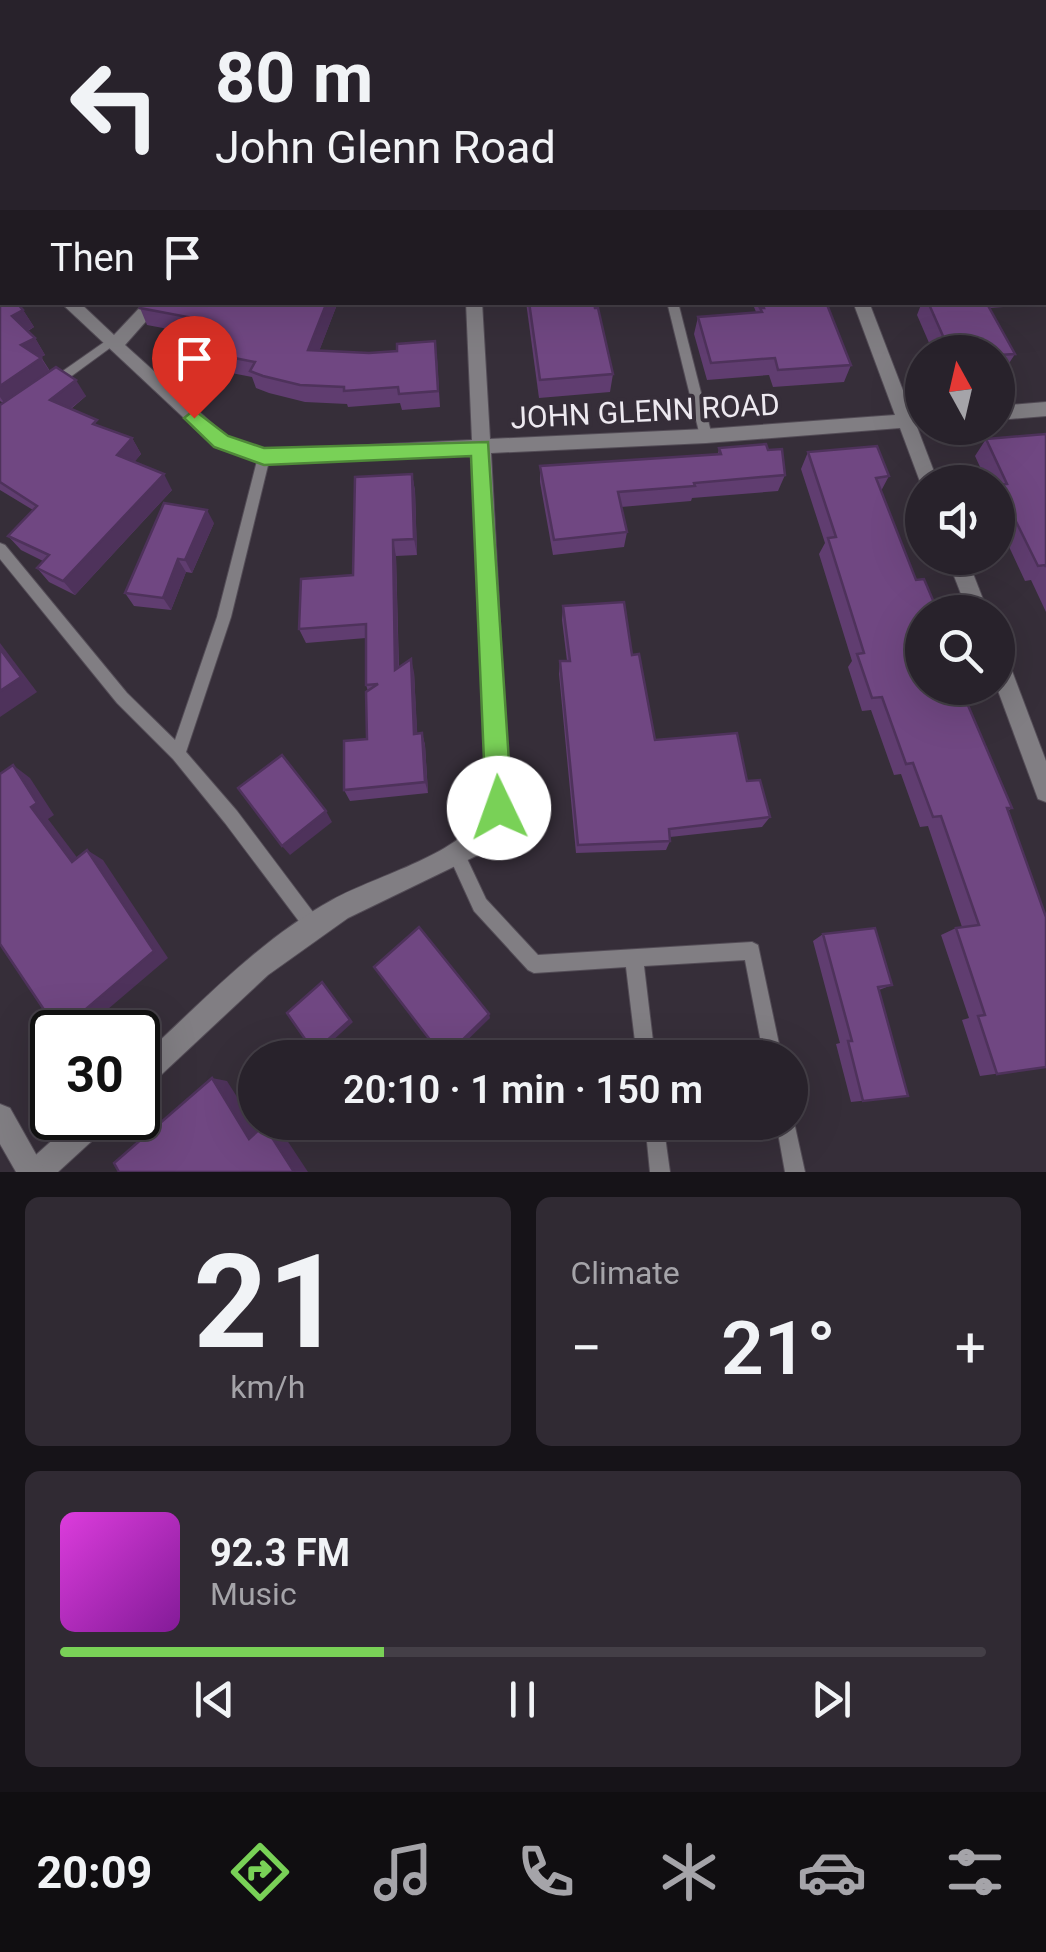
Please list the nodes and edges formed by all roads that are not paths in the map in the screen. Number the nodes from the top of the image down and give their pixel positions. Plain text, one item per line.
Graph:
1 (71, 305) edge
2 (152, 305) edge
3 (474, 305) edge
4 (673, 305) edge
5 (863, 305) edge
6 (112, 344) junction
7 (47, 388) edge
8 (905, 400) edge
9 (1046, 409) edge
10 (1015, 412) edge
11 (905, 421) edge
12 (706, 436) junction
13 (481, 448) junction
14 (264, 456) junction
15 (0, 549) edge
16 (1013, 705) edge
17 (178, 754) junction
18 (1046, 791) edge
19 (456, 854) junction
20 (313, 926) junction
21 (634, 958) junction
22 (644, 1040) edge
23 (769, 1040) edge
24 (160, 1058) edge
25 (0, 1118) edge
26 (71, 1140) edge
27 (656, 1140) edge
28 (789, 1140) edge
29 (35, 1172) edge
30 (660, 1172) edge
31 (795, 1172) edge

1 - 6 street, JOHN GLENN ROAD
2 - 6 street
3 - 13 street
4 - 12 lane
5 - 8 street
6 - 7 lane
6 - 14 street, JOHN GLENN ROAD
9 - 10 street
11 - 12 street, JOHN GLENN ROAD
12 - 13 street, JOHN GLENN ROAD
13 - 14 street, JOHN GLENN ROAD
13 - 19 street
14 - 17 lane
15 - 17 lane
16 - 18 street
17 - 20 lane
19 - 20 street
19 - 21 lane
20 - 24 street
21 - 22 lane
21 - 23 lane
25 - 29 street
26 - 29 street
27 - 30 lane
28 - 31 lane

